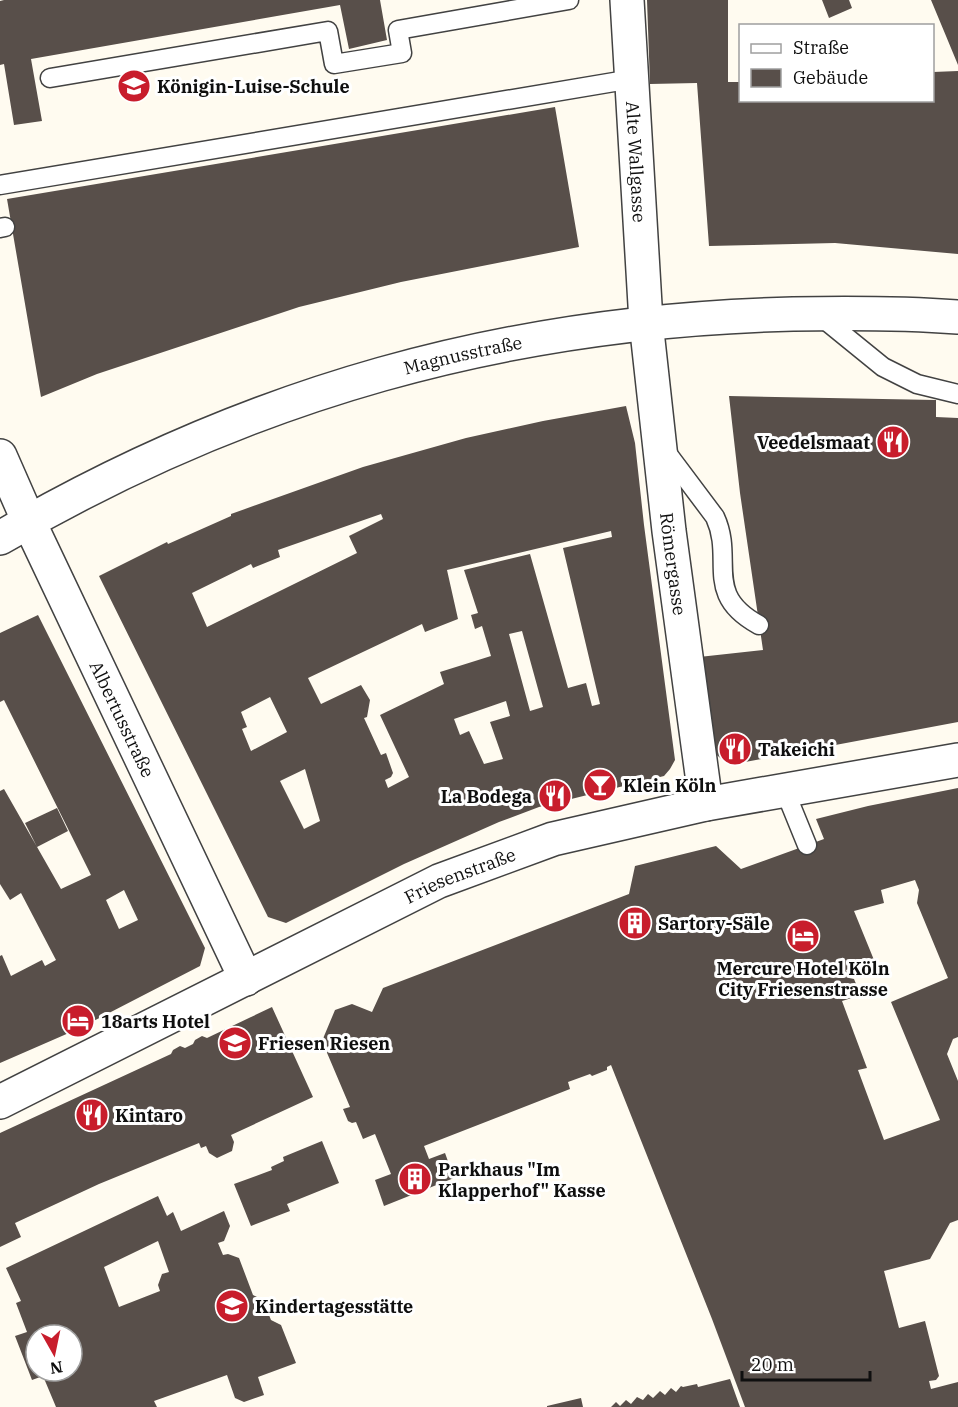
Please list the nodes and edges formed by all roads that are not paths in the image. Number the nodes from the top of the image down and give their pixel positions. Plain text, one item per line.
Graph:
1 (569, 0) edge
2 (627, 0) edge
3 (50, 78) dead end
4 (632, 79) junction
5 (0, 185) edge
6 (817, 314) junction
7 (958, 317) edge
8 (646, 322) junction
9 (958, 394) edge
10 (659, 442) junction
11 (0, 456) edge
12 (29, 522) junction
13 (0, 538) edge
14 (759, 625) dead end
15 (958, 760) edge
16 (785, 790) junction
17 (706, 804) junction
18 (807, 845) dead end
19 (246, 979) junction
20 (0, 1102) edge

1 - 3 lane
2 - 4 street, Alte Wallgasse
4 - 5 lane
4 - 8 street, Alte Wallgasse
6 - 7 street, Magnusstraße
6 - 8 street, Magnusstraße
6 - 9 lane
8 - 10 street, Römergasse
8 - 12 street, Magnusstraße
10 - 14 lane
10 - 17 street, Römergasse
11 - 12 street, Albertusstraße
12 - 13 street, Magnusstraße
12 - 19 street, Albertusstraße
15 - 16 street, Friesenstraße
16 - 17 street, Friesenstraße
16 - 18 lane
17 - 19 street, Friesenstraße
19 - 20 street, Friesenstraße

